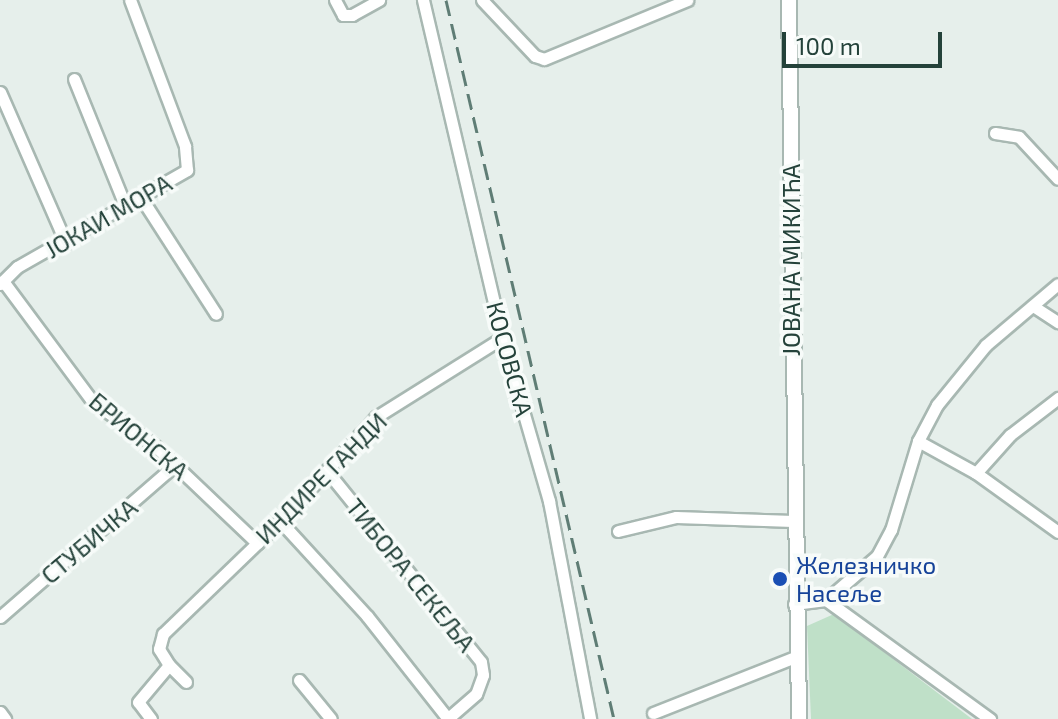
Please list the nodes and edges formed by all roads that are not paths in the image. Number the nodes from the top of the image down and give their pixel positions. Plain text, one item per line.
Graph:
1 (130, 0) edge
2 (335, 0) edge
3 (379, 0) edge
4 (423, 0) edge
5 (482, 0) edge
6 (687, 0) edge
7 (789, 0) edge
8 (74, 79) dead end
9 (0, 92) edge
10 (995, 133) dead end
11 (1058, 179) edge
12 (140, 196) junction
13 (125, 205) junction
14 (66, 243) junction
15 (1, 283) edge
16 (1058, 284) edge
17 (1033, 306) junction
18 (216, 314) dead end
19 (1058, 322) edge
20 (502, 338) junction
21 (1058, 398) edge
22 (918, 441) junction
23 (176, 464) junction
24 (327, 471) junction
25 (976, 473) junction
26 (280, 521) junction
27 (793, 521) junction
28 (618, 531) dead end
29 (1058, 532) edge
30 (257, 543) junction
31 (826, 600) junction
32 (794, 604) junction
33 (0, 617) edge
34 (795, 657) junction
35 (169, 665) junction
36 (299, 680) dead end
37 (186, 682) dead end
38 (0, 712) edge
39 (653, 713) dead end
40 (5, 719) edge
41 (151, 719) edge
42 (331, 719) edge
43 (448, 719) edge
44 (590, 719) edge
45 (799, 719) edge
46 (990, 719) edge

1 - 12 street, ЈОКАИ МОРА
2 - 3 street
4 - 20 street, КОСОВСКА
5 - 6 street
7 - 27 street, ЈОВАНА МИКИЋА
8 - 13 street
9 - 14 street
10 - 11 street
12 - 13 street, ЈОКАИ МОРА
12 - 18 street
13 - 14 street, ЈОКАИ МОРА
14 - 15 street, ЈОКАИ МОРА
15 - 23 street, БРИОНСКА
16 - 17 street
17 - 19 street
17 - 22 street
20 - 24 street, ИНДИРЕ ГАНДИ
20 - 44 street, КОСОВСКА
21 - 25 street
22 - 25 street
22 - 31 street
23 - 30 street, БРИОНСКА
23 - 33 street, СТУБИЧКА
24 - 26 street, ИНДИРЕ ГАНДИ
24 - 43 street, ТИБОРА СЕКЕЉА
25 - 29 street
26 - 30 street, ИНДИРЕ ГАНДИ
26 - 43 street
27 - 28 street
27 - 32 street, ЈОВАНА МИКИЋА
30 - 35 street, ИНДИРЕ ГАНДИ
31 - 32 street
31 - 46 street
32 - 34 street, ЈОВАНА МИКИЋА
34 - 39 street
34 - 45 street, ЈОВАНА МИКИЋА
35 - 37 street
35 - 41 street
36 - 42 street
38 - 40 street

